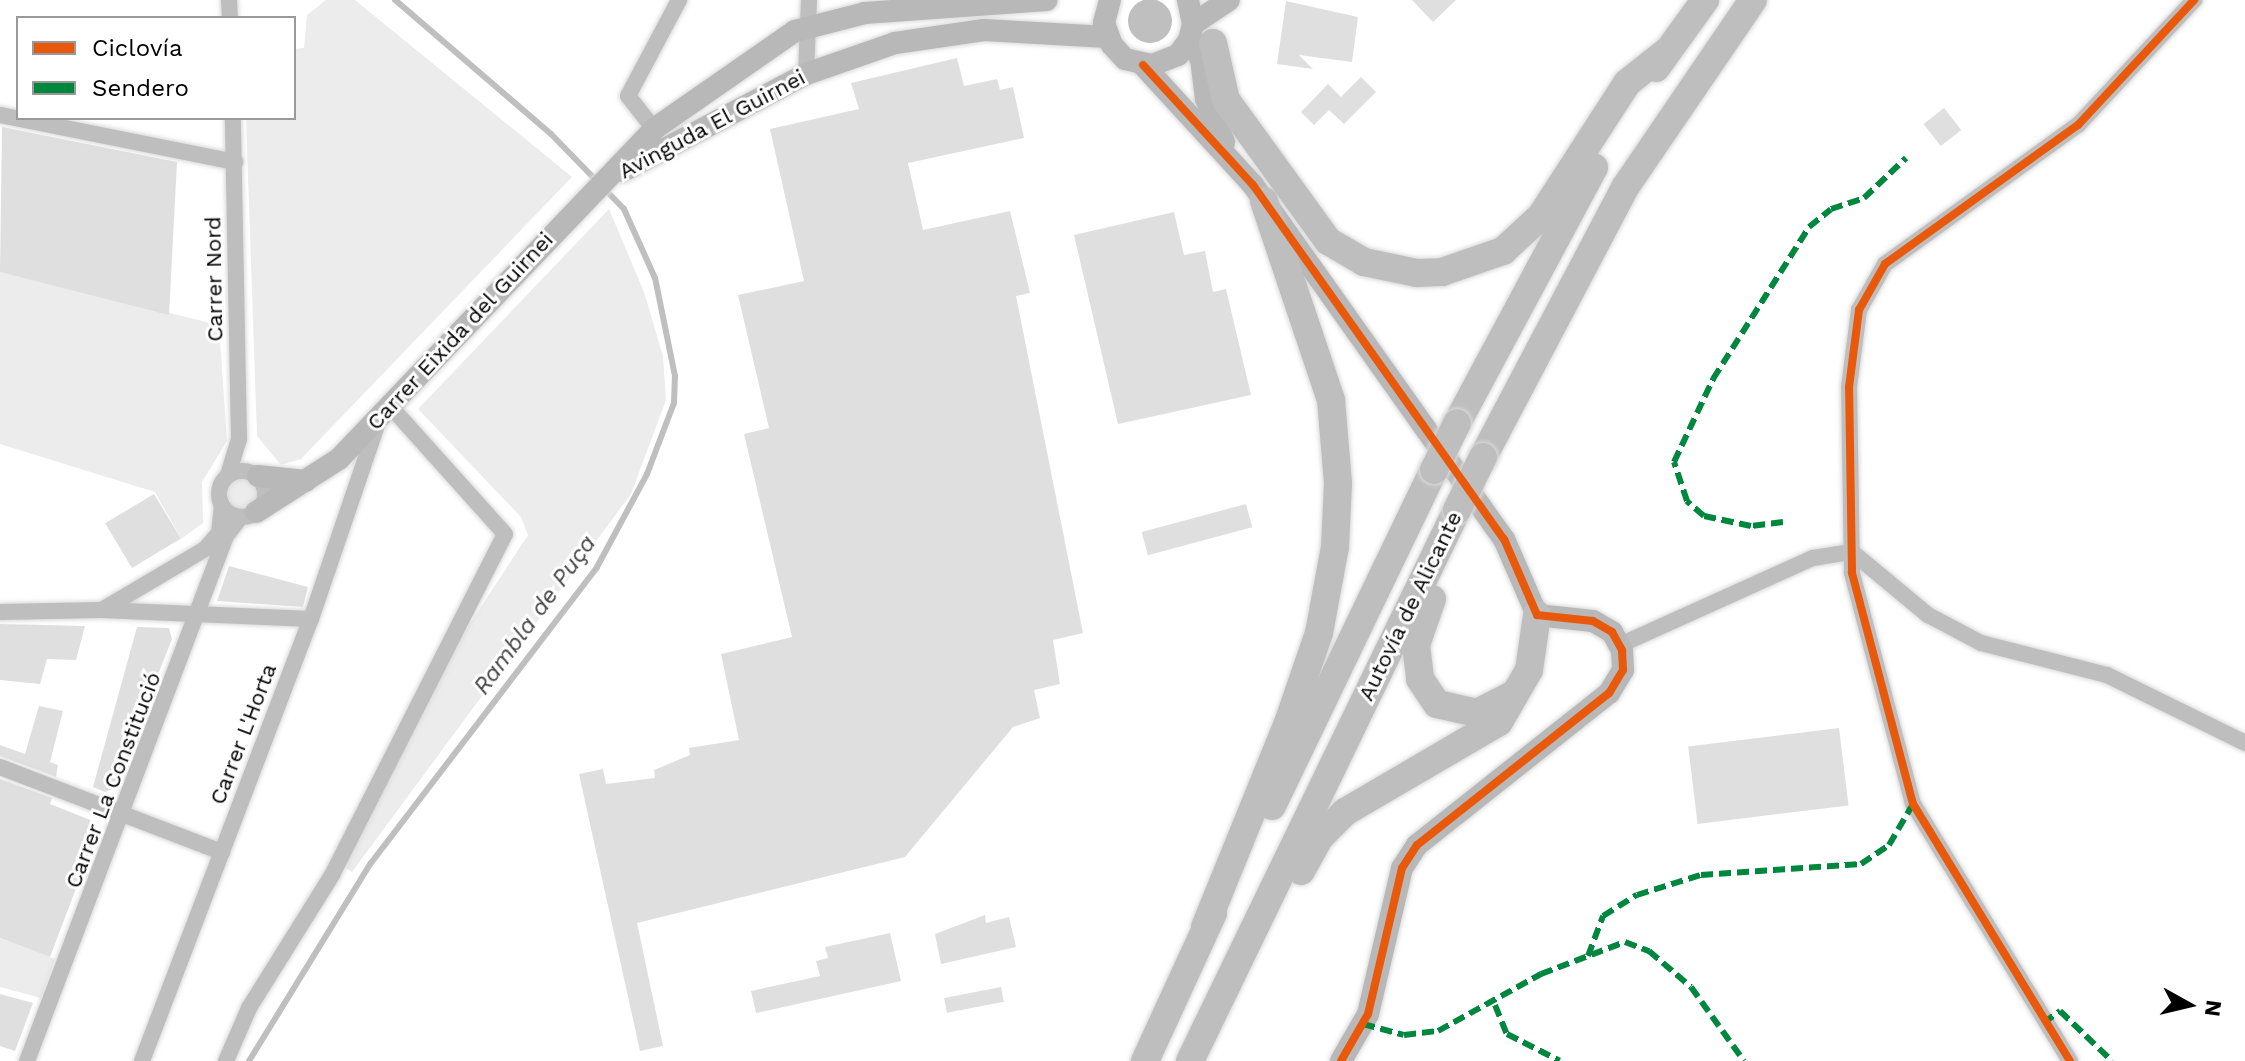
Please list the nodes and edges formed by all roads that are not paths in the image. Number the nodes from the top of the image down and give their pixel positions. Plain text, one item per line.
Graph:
1 (679, 0) edge
2 (809, 0) edge
3 (1032, 0) edge
4 (1047, 0) edge
5 (1110, 0) edge
6 (1188, 0) edge
7 (1229, 0) edge
8 (1705, 0) edge
9 (1753, 0) edge
10 (2194, 0) edge
11 (950, 4) edge
12 (810, 23) junction
13 (1197, 35) junction
14 (1107, 37) junction
15 (1666, 52) junction
16 (1143, 65) junction
17 (806, 74) junction
18 (25, 120) edge
19 (233, 120) edge
20 (654, 129) junction
21 (1232, 157) junction
22 (235, 162) junction
23 (611, 178) junction
24 (1264, 201) junction
25 (385, 414) junction
26 (239, 439) junction
27 (228, 475) junction
28 (256, 475) junction
29 (306, 481) junction
30 (222, 505) junction
31 (1457, 510) junction
32 (249, 515) junction
33 (1852, 552) junction
34 (102, 610) junction
35 (0, 612) edge
36 (200, 614) junction
37 (1537, 615) junction
38 (311, 619) junction
39 (1620, 645) junction
40 (1524, 684) junction
41 (2245, 743) edge
42 (0, 767) edge
43 (124, 814) junction
44 (222, 852) junction
45 (1205, 927) junction
46 (1253, 941) junction
47 (27, 1061) edge
48 (142, 1061) edge
49 (226, 1061) edge
50 (1145, 1061) edge
51 (1190, 1061) edge
52 (1341, 1061) edge
53 (2070, 1061) edge

1 - 20 street
2 - 12 street
3 - 4 street, Avinguda El Guirnei
3 - 11 street, Avinguda El Guirnei
5 - 14 street
6 - 13 street
7 - 13 street
8 - 15 highway, Autovía de Alicante
9 - 31 highway, Autovía de Alicante, bridge
10 - 33 street
11 - 12 street, Avinguda El Guirnei
12 - 17 street
12 - 20 street, Avinguda El Guirnei
13 - 15 highway
13 - 16 street
13 - 21 street
14 - 16 street
14 - 17 street, Avinguda El Guirnei
15 - 45 highway, Autovía de Alicante, bridge
16 - 21 street
17 - 23 street, Avinguda El Guirnei
18 - 22 street
19 - 22 street, Carrer Nord
20 - 23 street, Avinguda El Guirnei
21 - 24 street
22 - 26 street, Carrer Nord
23 - 25 street, Carrer Eixida del Guirnei
24 - 37 street
24 - 45 highway
25 - 29 street, Carrer Eixida del Guirnei
25 - 38 street, Carrer L'Horta
25 - 49 street
26 - 27 street, Carrer Nord
26 - 28 street, Carrer Nord
27 - 28 street
27 - 30 street
28 - 29 street
28 - 32 street
29 - 32 street, Carrer Eixida del Guirnei
30 - 32 street
30 - 34 street
31 - 40 highway
31 - 46 highway, Autovía de Alicante
32 - 36 street, Carrer La Constitució
33 - 39 street
33 - 41 street
33 - 53 street
34 - 35 street
34 - 36 street
36 - 38 street
36 - 43 street, Carrer La Constitució
37 - 39 street
37 - 40 highway
38 - 44 street, Carrer L'Horta
39 - 52 street
40 - 46 highway
42 - 43 street
43 - 44 street
43 - 47 street, Carrer La Constitució
44 - 48 street, Carrer L'Horta
45 - 50 highway, Autovía de Alicante
46 - 51 highway, Autovía de Alicante

